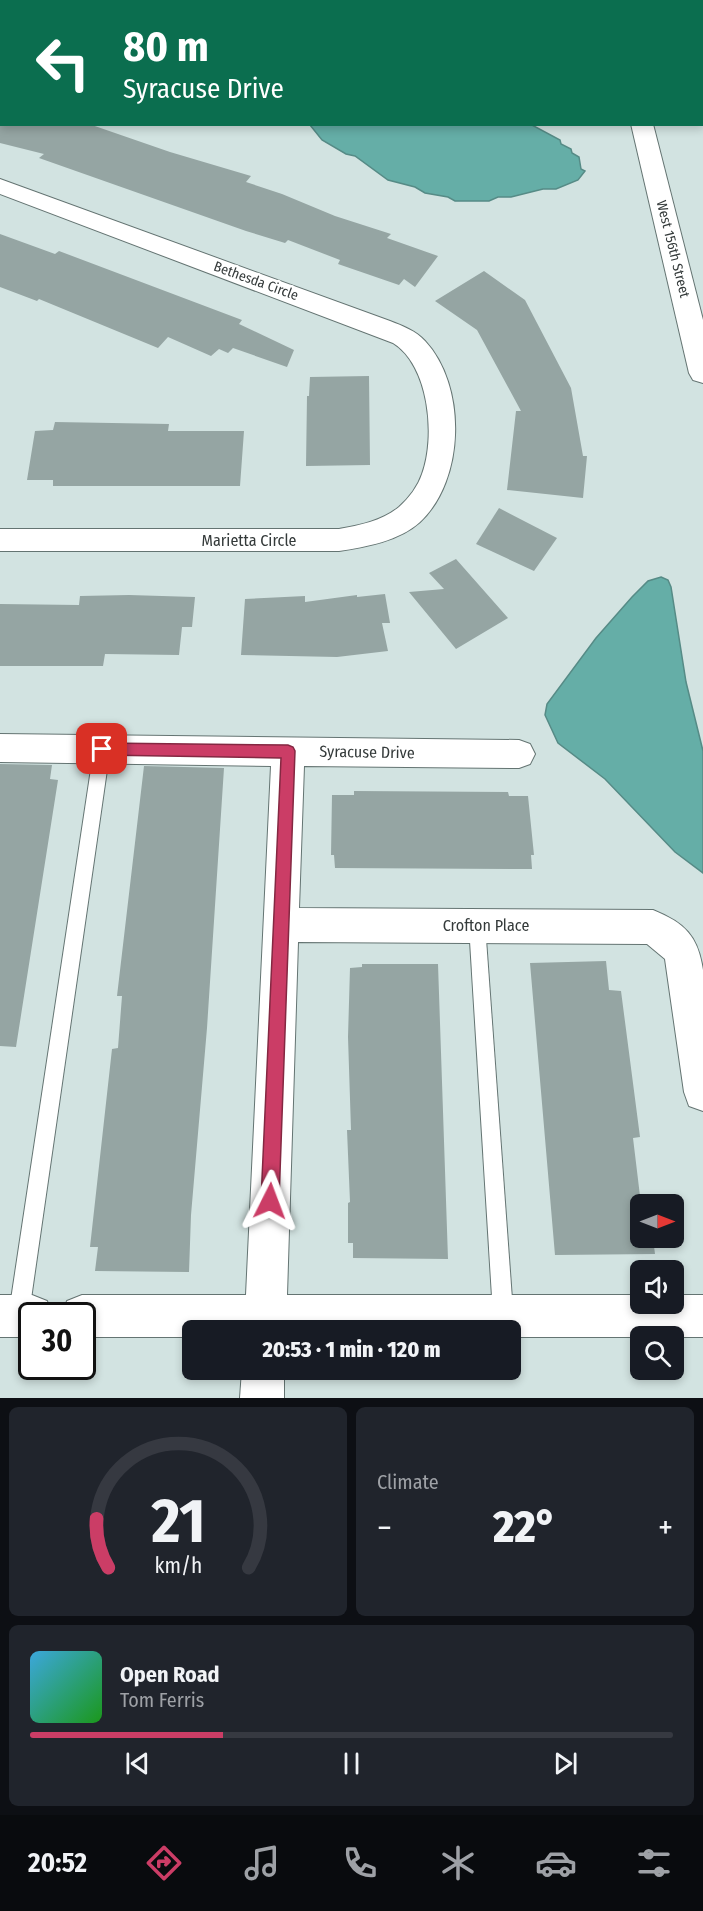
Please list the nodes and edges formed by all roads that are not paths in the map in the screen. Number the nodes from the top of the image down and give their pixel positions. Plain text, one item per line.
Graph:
1 (642, 126) edge
2 (0, 186) edge
3 (703, 373) edge
4 (440, 441) joint
5 (0, 540) edge
6 (0, 748) edge
7 (102, 749) junction
8 (288, 751) junction
9 (519, 754) dead end
10 (281, 925) junction
11 (477, 925) junction
12 (703, 1092) edge
13 (17, 1316) edge
14 (503, 1316) junction
15 (703, 1316) edge
16 (96, 1317) edge
17 (187, 1320) edge
18 (265, 1320) edge
19 (367, 1320) edge
20 (263, 1380) edge
21 (262, 1398) edge

1 - 3 street, West 156th Street
2 - 4 street, Bethesda Circle
4 - 5 street, Marietta Circle
6 - 7 street, Syracuse Drive
7 - 8 street, Syracuse Drive
7 - 13 lane
8 - 9 street, Syracuse Drive
8 - 10 street
10 - 11 street, Crofton Place
10 - 18 street
11 - 12 street, Crofton Place
11 - 14 lane
14 - 15 street
14 - 19 street
16 - 17 street
20 - 21 street

